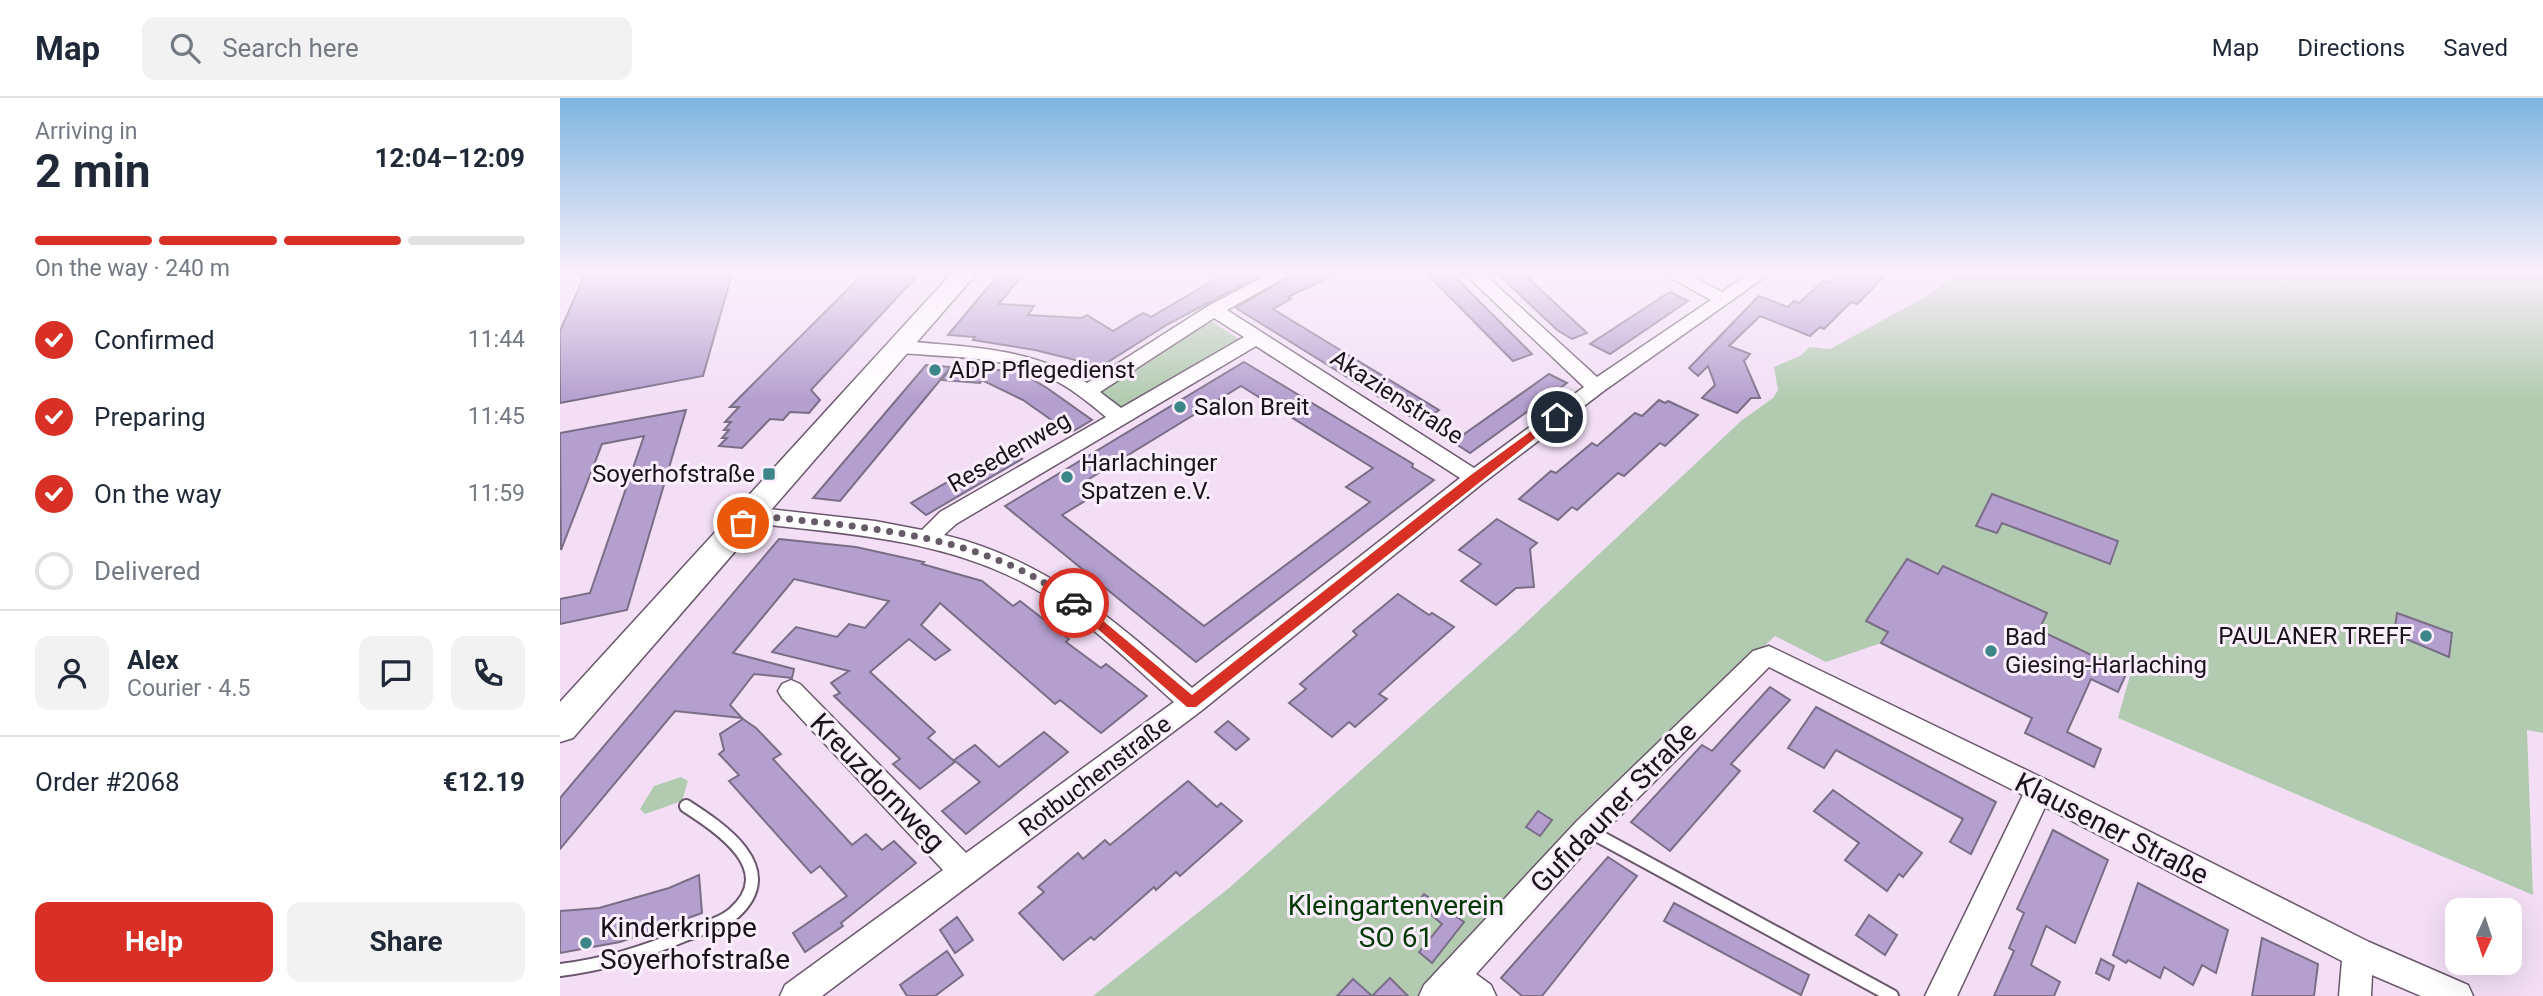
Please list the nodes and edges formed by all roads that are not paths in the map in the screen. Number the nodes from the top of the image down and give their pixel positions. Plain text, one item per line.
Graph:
1 (927, 316) edge
2 (1205, 316) edge
3 (1223, 316) edge
4 (1518, 316) edge
5 (1699, 316) edge
6 (1256, 338) junction
7 (900, 347) junction
8 (1598, 386) junction
9 (1087, 392) junction
10 (1120, 418) junction
11 (1475, 478) junction
12 (750, 515) junction
13 (928, 537) junction
14 (1769, 656) joint
15 (791, 691) dead end
16 (1192, 703) junction
17 (560, 727) edge
18 (2039, 790) junction
19 (686, 806) dead end
20 (1587, 830) junction
21 (965, 873) junction
22 (2358, 953) junction
23 (560, 970) edge
24 (1444, 986) edge
25 (2443, 993) edge
26 (796, 996) edge
27 (1480, 996) edge
28 (1892, 996) edge
29 (1941, 996) edge
30 (2355, 996) edge

1 - 7 main road
2 - 9 street
3 - 6 street, Akazienstraße
4 - 8 street
5 - 8 street, Rotbuchenstraße
6 - 10 street
6 - 11 street, Akazienstraße
7 - 9 street
7 - 12 main road
8 - 11 street, Rotbuchenstraße
9 - 10 street
10 - 13 street, Resedenweg
11 - 16 street, Rotbuchenstraße
12 - 13 street
12 - 17 main road
13 - 16 street
14 - 18 street, Klausener Straße
14 - 20 street, Gufidauner Straße
15 - 21 street, Kreuzdornweg
16 - 21 street, Rotbuchenstraße
18 - 22 street, Klausener Straße
18 - 29 street
19 - 23 lane
20 - 24 street, Gufidauner Straße
20 - 28 lane
21 - 26 street, Rotbuchenstraße
22 - 25 street, Klausener Straße
22 - 30 street
24 - 27 street

